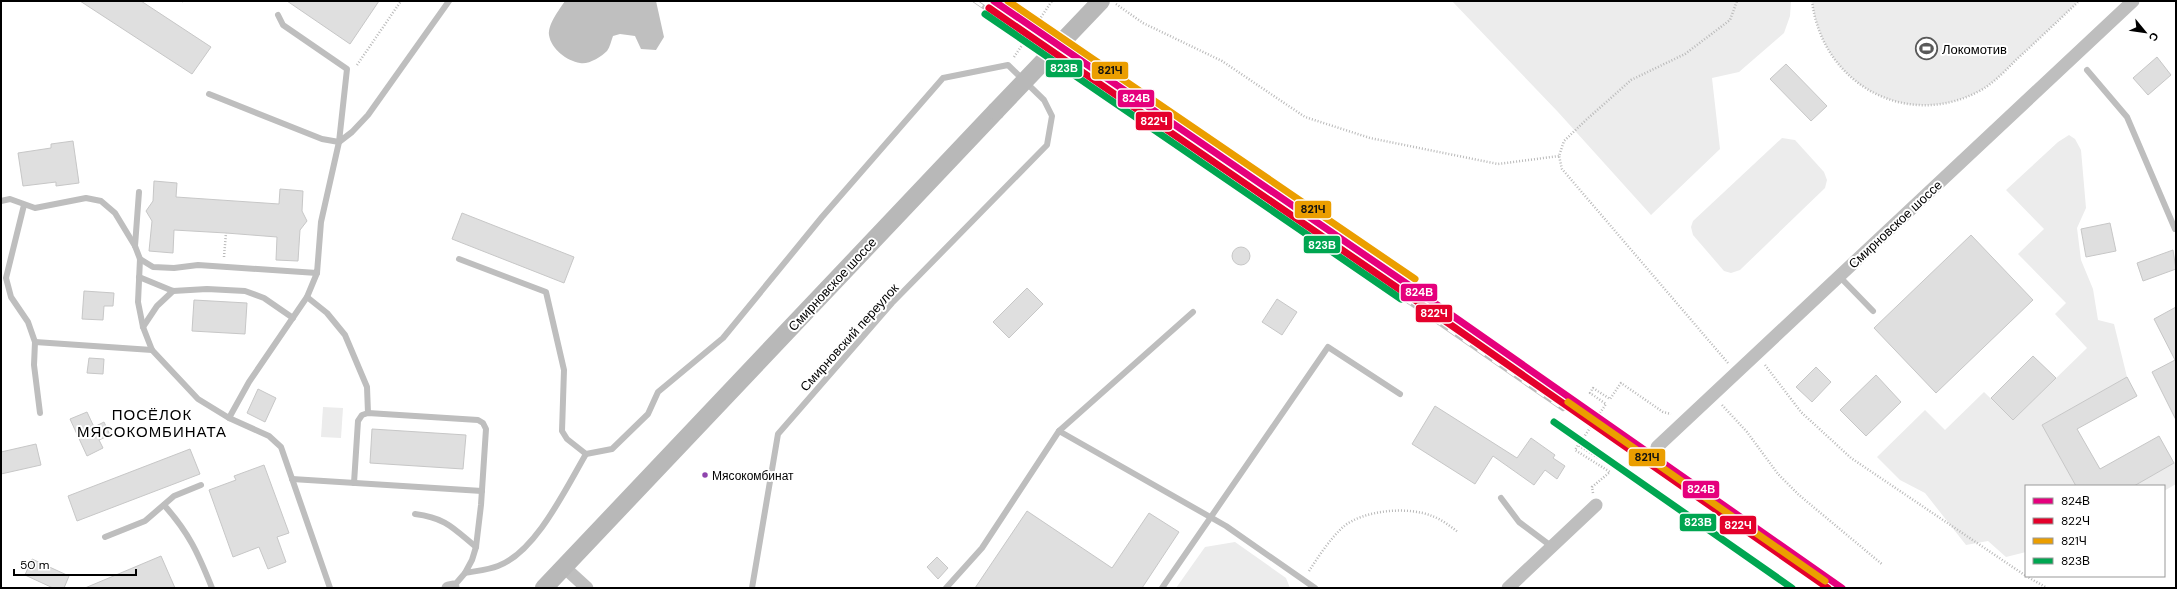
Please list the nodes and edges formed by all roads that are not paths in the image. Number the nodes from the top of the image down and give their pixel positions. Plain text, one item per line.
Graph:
1 (448, 1) edge
2 (1101, 1) edge
3 (2133, 1) edge
4 (278, 15) dead end
5 (2087, 70) dead end
6 (209, 94) dead end
7 (339, 142) junction
8 (138, 192) dead end
9 (1, 201) edge
10 (24, 204) junction
11 (2175, 229) edge
12 (135, 246) junction
13 (140, 259) junction
14 (459, 260) dead end
15 (317, 273) junction
16 (1839, 276) junction
17 (139, 277) junction
18 (173, 291) junction
19 (307, 296) junction
20 (1873, 311) dead end
21 (1193, 312) dead end
22 (293, 318) junction
23 (143, 327) junction
24 (35, 342) junction
25 (152, 350) junction
26 (1400, 394) dead end
27 (40, 413) dead end
28 (368, 413) junction
29 (229, 418) junction
30 (1059, 431) junction
31 (1657, 447) dead end
32 (586, 454) junction
33 (292, 479) junction
34 (354, 483) junction
35 (201, 485) dead end
36 (482, 491) junction
37 (1501, 498) dead end
38 (164, 505) junction
39 (1596, 505) dead end
40 (415, 514) dead end
41 (1210, 516) junction
42 (105, 537) dead end
43 (1551, 546) junction
44 (476, 547) junction
45 (564, 567) junction
46 (465, 573) junction
47 (212, 588) edge
48 (330, 588) edge
49 (450, 588) edge
50 (544, 588) edge
51 (587, 588) edge
52 (752, 588) edge
53 (946, 588) edge
54 (1162, 588) edge
55 (1315, 588) edge
56 (1508, 588) edge

1 - 7 lane
2 - 45 main road, Смирновское шоссе, bridge
3 - 16 street, Смирновское шоссе
4 - 7 lane
5 - 11 lane
6 - 7 lane
7 - 15 lane
8 - 12 lane
9 - 10 lane
10 - 12 lane
10 - 24 lane
12 - 13 lane
13 - 15 lane
13 - 17 lane
14 - 32 lane
15 - 19 lane
16 - 20 lane
16 - 31 street, Смирновское шоссе
17 - 18 lane
17 - 23 lane
18 - 22 lane
18 - 23 lane
19 - 22 lane
19 - 28 lane
21 - 30 lane
22 - 29 lane
23 - 25 lane
24 - 25 lane
24 - 27 lane
25 - 29 lane
26 - 41 lane
28 - 34 lane
28 - 36 lane
29 - 33 lane
30 - 41 lane
30 - 53 lane
32 - 46 lane
32 - 52 lane, Смирновский переулок
33 - 34 lane
33 - 48 lane
34 - 36 lane
35 - 38 lane
36 - 44 lane
37 - 43 lane
38 - 42 lane
38 - 47 lane
39 - 43 street
40 - 44 lane
41 - 54 lane
41 - 55 lane
43 - 56 street
44 - 46 lane
45 - 50 main road, Смирновское шоссе
45 - 51 street
46 - 49 lane

